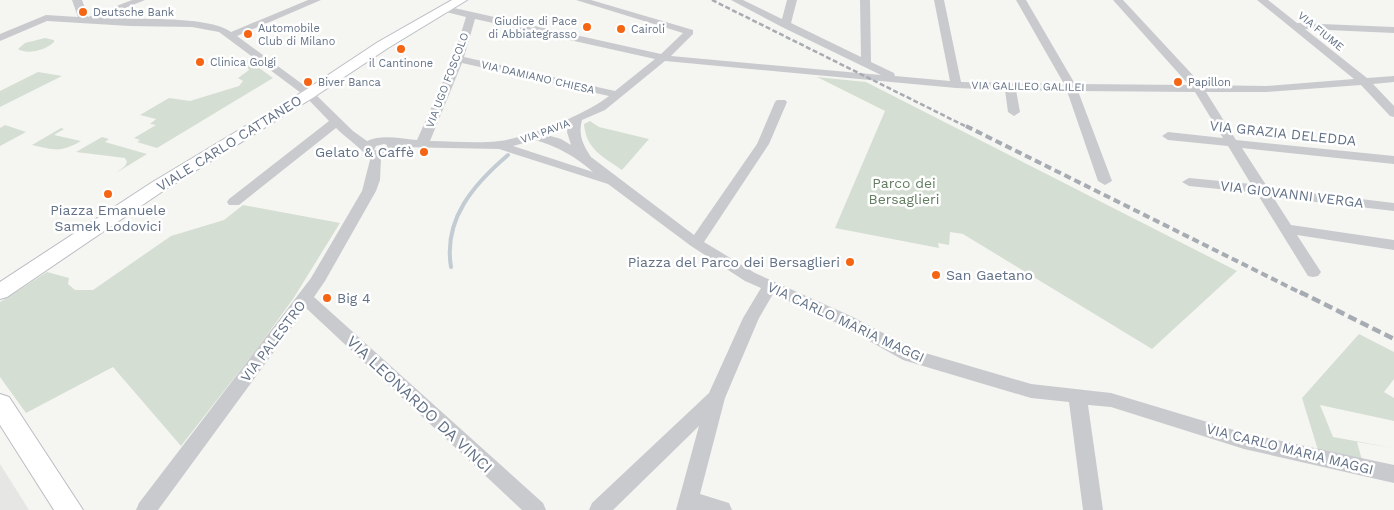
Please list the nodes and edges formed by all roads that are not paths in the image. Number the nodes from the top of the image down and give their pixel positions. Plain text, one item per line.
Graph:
1 (77, 0) edge
2 (140, 0) edge
3 (316, 0) edge
4 (461, 0) edge
5 (581, 0) edge
6 (736, 0) edge
7 (792, 0) edge
8 (865, 0) edge
9 (939, 0) edge
10 (1021, 0) edge
11 (1118, 0) edge
12 (1262, 0) edge
13 (445, 9) junction
14 (471, 15) junction
15 (85, 21) junction
16 (785, 25) junction
17 (1295, 26) junction
18 (1394, 30) edge
19 (232, 35) junction
20 (0, 38) edge
21 (663, 58) junction
22 (458, 59) junction
23 (866, 64) junction
24 (896, 79) junction
25 (1394, 79) edge
26 (1364, 81) junction
27 (956, 85) junction
28 (1010, 87) junction
29 (1071, 87) junction
30 (1198, 88) junction
31 (308, 94) junction
32 (618, 94) junction
33 (781, 102) dead end
34 (1014, 112) dead end
35 (1394, 113) edge
36 (576, 120) junction
37 (337, 121) junction
38 (535, 136) junction
39 (1168, 136) dead end
40 (422, 144) junction
41 (1234, 144) junction
42 (501, 145) junction
43 (384, 149) junction
44 (586, 159) junction
45 (1394, 160) edge
46 (1105, 181) dead end
47 (1189, 182) dead end
48 (615, 183) junction
49 (1263, 192) junction
50 (234, 202) dead end
51 (1394, 207) edge
52 (1286, 229) junction
53 (696, 244) junction
54 (1394, 245) edge
55 (1313, 272) dead end
56 (769, 287) junction
57 (0, 292) edge
58 (305, 298) junction
59 (1077, 395) junction
60 (716, 398) junction
61 (0, 404) edge
62 (1394, 474) edge
63 (688, 505) edge
64 (69, 510) edge
65 (146, 510) edge
66 (536, 510) edge
67 (599, 510) edge
68 (722, 510) edge
69 (1093, 510) edge

1 - 15 street
2 - 15 street
3 - 19 street
4 - 13 street, VIALE CARLO CATTANEO
5 - 21 street, VIA PAVIA
6 - 16 street
7 - 16 street
8 - 23 street
9 - 27 street
10 - 29 street
11 - 30 street
12 - 17 street, VIA FIUME
13 - 14 street, VIA GALILEO GALILEI
13 - 31 street, VIALE CARLO CATTANEO
14 - 21 street, VIA GALILEO GALILEI
14 - 22 street, VIA UGO FOSCOLO
15 - 19 street
15 - 20 street
16 - 23 street
17 - 18 street
17 - 26 street, VIA FIUME
19 - 31 street
21 - 24 street, VIA GALILEO GALILEI
21 - 32 street, VIA PAVIA
22 - 32 street, VIA DAMIANO CHIESA
22 - 40 street, VIA UGO FOSCOLO
23 - 24 street
24 - 27 street, VIA GALILEO GALILEI
25 - 26 street, VIA GALILEO GALILEI
26 - 30 street, VIA GALILEO GALILEI
26 - 35 street, VIA FIUME
27 - 28 street, VIA GALILEO GALILEI
28 - 29 street, VIA GALILEO GALILEI
28 - 34 street
29 - 30 street, VIA GALILEO GALILEI
29 - 46 street
30 - 41 street
31 - 37 street
31 - 57 street, VIALE CARLO CATTANEO
32 - 36 street, VIA PAVIA
33 - 53 street
36 - 38 street, VIA PAVIA
36 - 44 street, VIA CARLO MARIA MAGGI
37 - 43 street
37 - 50 street
38 - 42 street, VIA PAVIA
38 - 44 street, VIA CARLO MARIA MAGGI
39 - 41 street, VIA GRAZIA DELEDDA
40 - 42 street, VIA PAVIA
40 - 43 street, VIA PAVIA
41 - 45 street, VIA GRAZIA DELEDDA
41 - 49 street
42 - 48 street, VIA CARLO MARIA MAGGI
43 - 58 street, VIA PALESTRO
44 - 48 street, VIA CARLO MARIA MAGGI
47 - 49 street, VIA GIOVANNI VERGA
48 - 53 street, VIA CARLO MARIA MAGGI
49 - 51 street, VIA GIOVANNI VERGA
49 - 52 street
52 - 54 street
52 - 55 street
53 - 56 street, VIA CARLO MARIA MAGGI
56 - 59 street, VIA CARLO MARIA MAGGI
56 - 60 street
58 - 65 street, VIA PALESTRO
58 - 66 street, VIA LEONARDO DA VINCI
59 - 62 street, VIA CARLO MARIA MAGGI
59 - 69 street
60 - 63 street
60 - 67 street
61 - 64 street
63 - 68 street

